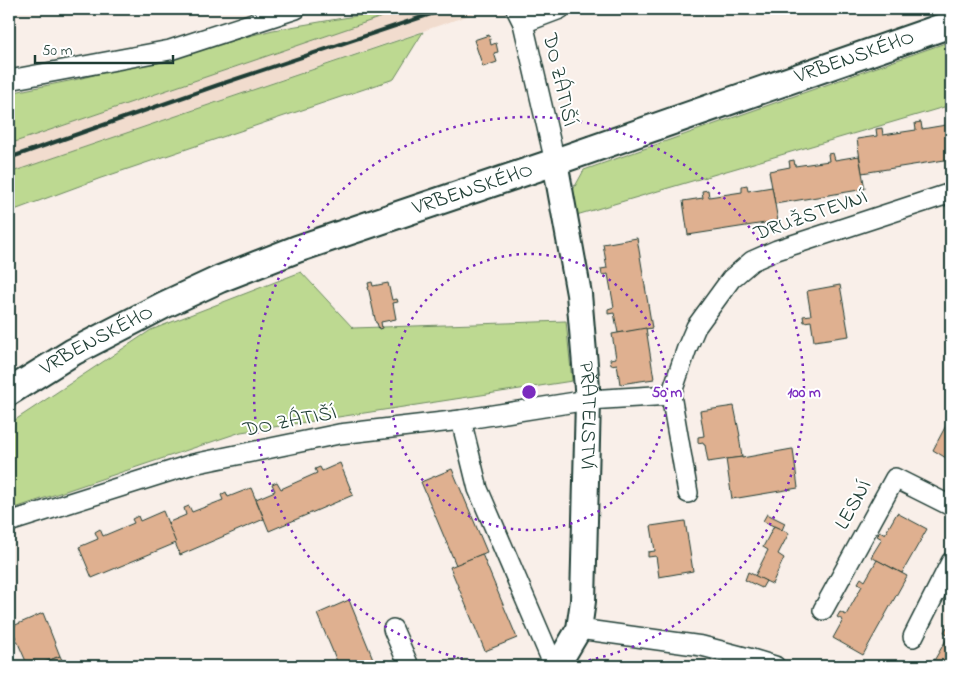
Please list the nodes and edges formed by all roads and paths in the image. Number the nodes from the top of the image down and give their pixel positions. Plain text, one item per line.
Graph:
1 (296, 9) edge
2 (560, 9) edge
3 (520, 16) edge
4 (951, 24) edge
5 (9, 80) edge
6 (555, 162) junction
7 (951, 192) edge
8 (9, 392) edge
9 (671, 395) junction
10 (588, 400) junction
11 (461, 420) junction
12 (688, 493) dead end
13 (951, 506) edge
14 (9, 522) edge
15 (951, 562) edge
16 (823, 610) dead end
17 (393, 629) dead end
18 (579, 629) junction
19 (913, 637) dead end
20 (409, 666) edge
21 (556, 666) edge
22 (775, 666) edge

1 - 5 street
2 - 3 street
3 - 6 street, DO ZÁTIŠÍ
4 - 6 main road, VRBENSKÉHO
6 - 8 main road, VRBENSKÉHO
6 - 10 street, PŘÁTELSTVÍ
7 - 9 street, DRUŽSTEVNÍ
9 - 10 street
9 - 12 street, DRUŽSTEVNÍ
10 - 11 street, DO ZÁTIŠÍ
10 - 18 street, PŘÁTELSTVÍ
11 - 14 street, DO ZÁTIŠÍ
11 - 21 street, PŘÁTELSTVÍ
13 - 16 street, LESNÍ
15 - 19 street
17 - 20 street
18 - 21 street, PŘÁTELSTVÍ
18 - 22 street

